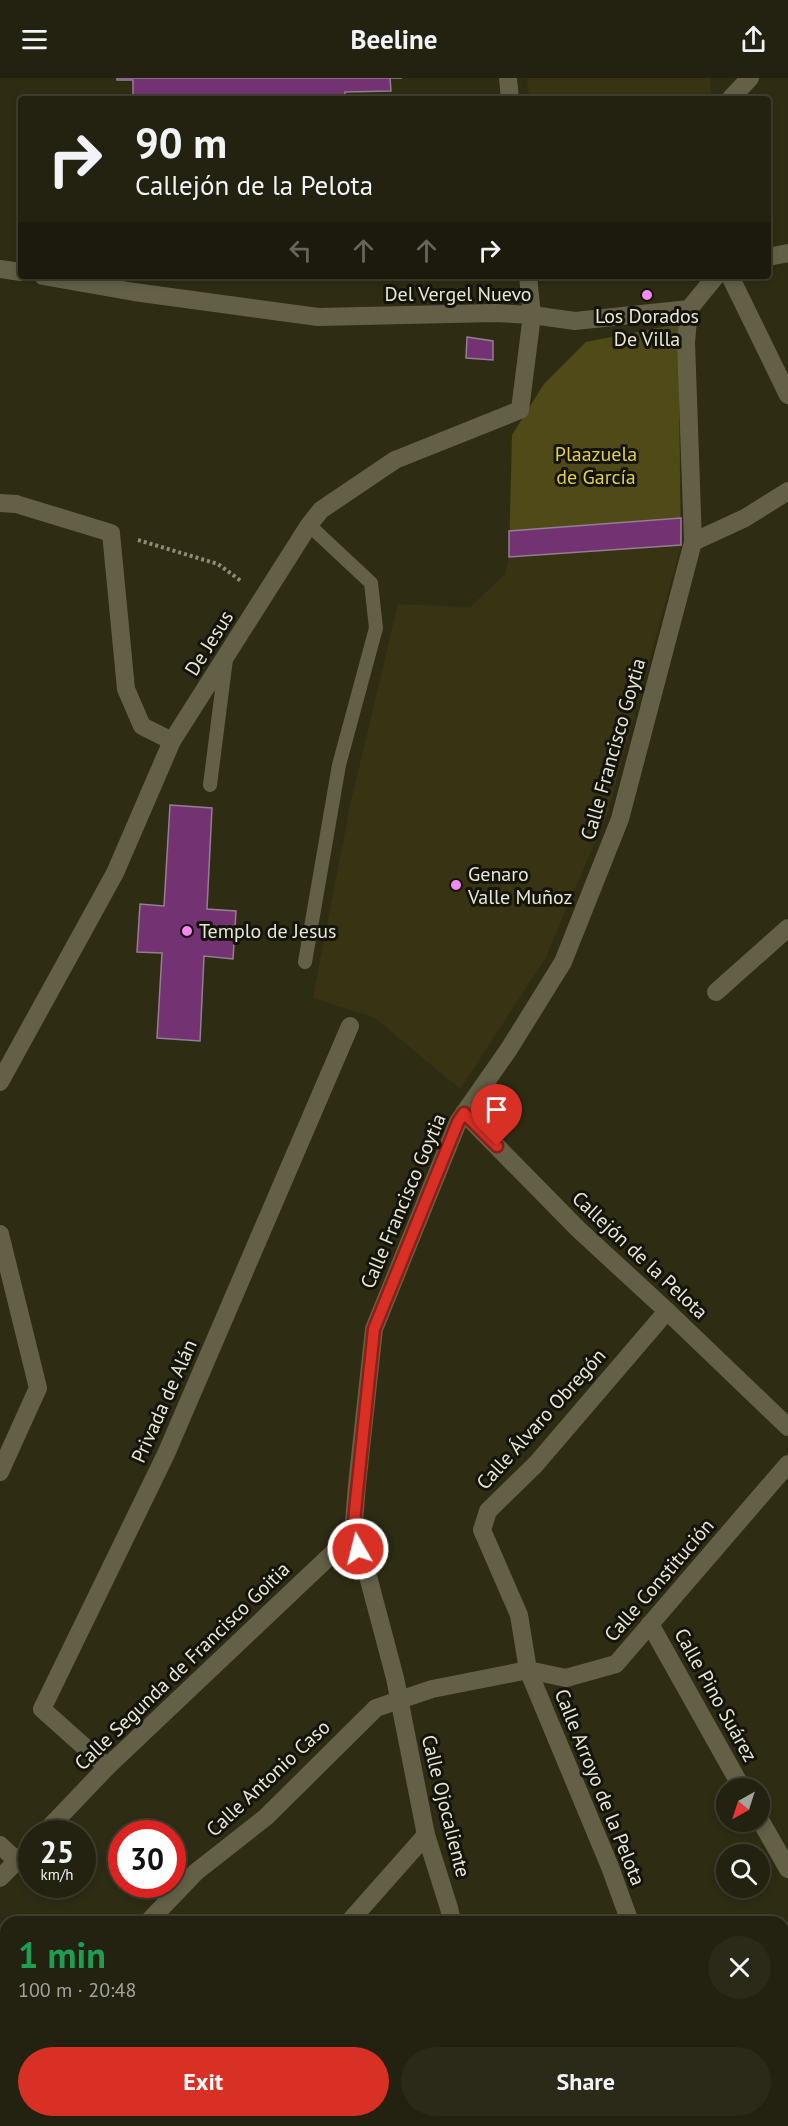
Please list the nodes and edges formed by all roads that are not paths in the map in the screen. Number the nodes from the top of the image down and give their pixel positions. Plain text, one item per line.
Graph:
1 (508, 78) edge
2 (732, 78) edge
3 (750, 78) edge
4 (510, 96) edge
5 (731, 96) edge
6 (733, 96) edge
7 (788, 253) edge
8 (771, 256) edge
9 (0, 269) edge
10 (18, 272) edge
11 (60, 279) edge
12 (528, 279) edge
13 (714, 279) edge
14 (731, 279) edge
15 (689, 309) junction
16 (532, 315) junction
17 (788, 395) edge
18 (788, 491) edge
19 (8, 503) edge
20 (309, 525) junction
21 (693, 542) junction
22 (226, 658) junction
23 (172, 741) junction
24 (210, 785) dead end
25 (788, 928) edge
26 (305, 962) dead end
27 (716, 992) dead end
28 (351, 1026) dead end
29 (0, 1082) edge
30 (464, 1113) junction
31 (0, 1234) edge
32 (668, 1311) junction
33 (788, 1427) edge
34 (788, 1464) edge
35 (0, 1472) edge
36 (353, 1534) junction
37 (650, 1624) junction
38 (528, 1670) junction
39 (398, 1702) junction
40 (107, 1767) junction
41 (736, 1778) edge
42 (56, 1820) edge
43 (767, 1832) edge
44 (426, 1835) junction
45 (0, 1845) edge
46 (17, 1861) joint
47 (788, 1869) edge
48 (0, 1878) edge
49 (154, 1916) edge
50 (354, 1916) edge
51 (451, 1916) edge
52 (628, 1916) edge

1 - 4 street
2 - 5 street
3 - 6 street
7 - 8 street
9 - 10 street
11 - 16 street, Del Vergel Nuevo
12 - 16 street
13 - 15 street
14 - 17 street
15 - 16 street, Del Vergel Nuevo
15 - 21 street, Calle Francisco Goytia
16 - 20 street, De Jesus
18 - 21 street
19 - 23 street
20 - 22 street, De Jesus
20 - 26 lane
21 - 30 street, Calle Francisco Goytia
22 - 23 street, De Jesus
22 - 24 lane
23 - 29 street, De Jesus
25 - 27 street
28 - 40 street, Privada de Alán
30 - 32 street, Callejón de la Pelota
30 - 36 street, Calle Francisco Goytia
31 - 35 street
32 - 33 street, Callejón de la Pelota
32 - 38 street, Calle Álvaro Obregón
34 - 37 street, Calle Constitución
36 - 39 street, Calle Francisco Goytia
36 - 40 street, Calle Segunda de Francisco Goitia
37 - 38 street, Calle Constitución
37 - 41 street, Calle Pino Suárez
38 - 39 street, Calle Constitución
38 - 52 street, Calle Arroyo de la Pelota
39 - 44 street, Calle Ojocaliente
39 - 49 street, Calle Antonio Caso
40 - 42 street, Calle Segunda de Francisco Goitia
43 - 47 street
44 - 50 street
44 - 51 street, Calle Ojocaliente
45 - 46 street
46 - 48 street

